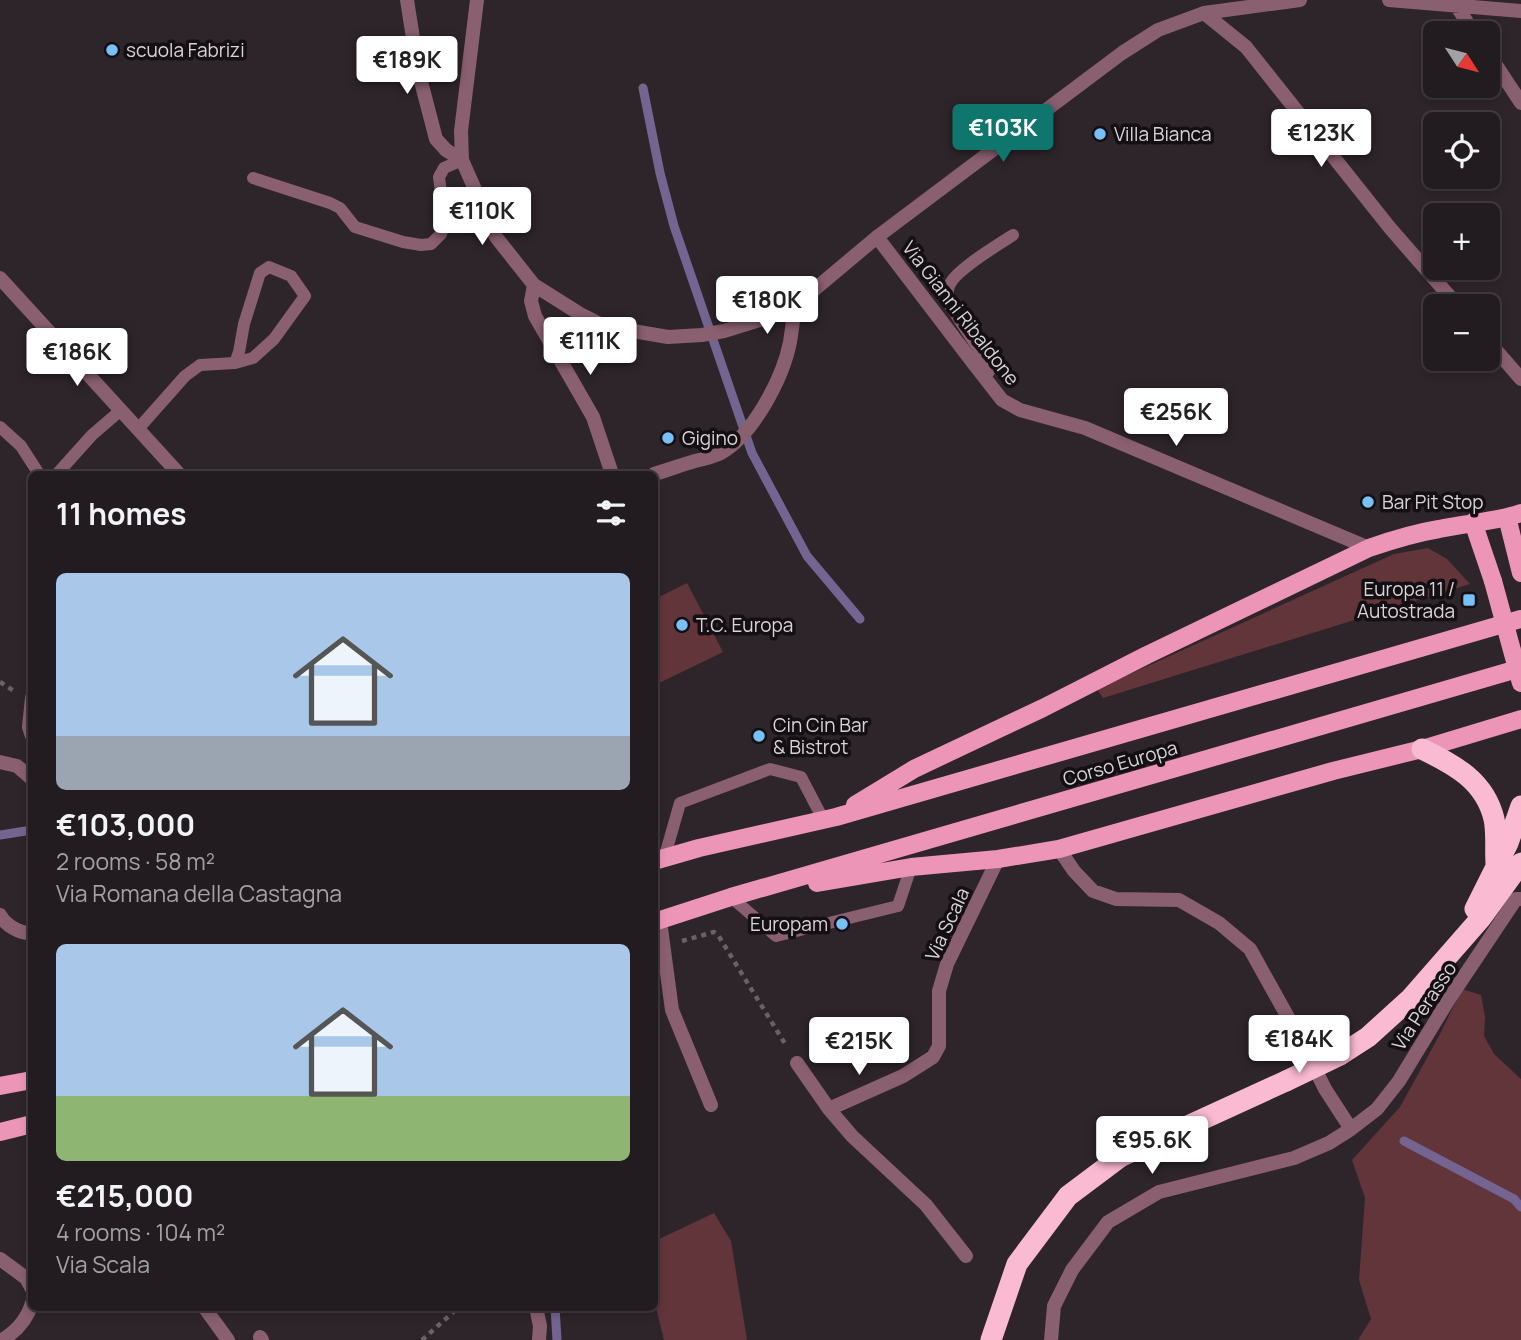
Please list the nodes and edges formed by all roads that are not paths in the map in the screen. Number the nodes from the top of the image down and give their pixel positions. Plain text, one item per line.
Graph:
1 (407, 0) edge
2 (477, 0) edge
3 (1300, 0) edge
4 (1389, 0) edge
5 (1456, 5) junction
6 (1521, 11) edge
7 (1204, 13) junction
8 (1466, 21) edge
9 (1500, 71) edge
10 (1521, 103) edge
11 (462, 160) junction
12 (253, 178) dead end
13 (1013, 235) dead end
14 (877, 237) junction
15 (0, 278) edge
16 (534, 285) junction
17 (1448, 294) edge
18 (796, 305) junction
19 (1500, 355) edge
20 (235, 363) junction
21 (985, 377) junction
22 (1521, 379) edge
23 (121, 410) junction
24 (0, 428) edge
25 (138, 429) junction
26 (38, 471) edge
27 (60, 471) edge
28 (176, 471) edge
29 (611, 471) edge
30 (658, 473) edge
31 (1514, 515) edge
32 (1473, 522) junction
33 (1369, 548) junction
34 (1521, 573) edge
35 (1521, 619) edge
36 (1521, 668) edge
37 (1521, 684) edge
38 (24, 696) edge
39 (1521, 719) edge
40 (28, 721) edge
41 (1422, 749) junction
42 (0, 762) edge
43 (28, 776) edge
44 (1521, 806) edge
45 (830, 818) junction
46 (1059, 849) junction
47 (998, 859) junction
48 (659, 860) edge
49 (1521, 863) edge
50 (1496, 865) junction
51 (911, 867) junction
52 (731, 897) junction
53 (1521, 899) edge
54 (0, 915) edge
55 (658, 921) edge
56 (658, 927) edge
57 (28, 934) edge
58 (1448, 955) junction
59 (797, 1063) road end
60 (28, 1081) edge
61 (0, 1086) edge
62 (711, 1105) dead end
63 (829, 1109) junction
64 (28, 1125) edge
65 (1351, 1129) junction
66 (0, 1132) edge
67 (966, 1256) dead end
68 (0, 1259) edge
69 (28, 1282) edge
70 (29, 1311) edge
71 (207, 1311) edge
72 (537, 1311) edge
73 (2, 1340) edge
74 (228, 1340) edge
75 (538, 1340) edge
76 (991, 1340) edge
77 (1052, 1340) edge

1 - 11 street
2 - 11 street
3 - 7 street
4 - 5 street
5 - 6 street
5 - 8 street
7 - 14 street
7 - 17 street
9 - 10 street
11 - 12 lane
11 - 16 street
13 - 21 lane
14 - 18 street
14 - 21 street, Via Gianni Ribaldone
15 - 23 street
16 - 18 street
16 - 29 street
18 - 30 street
19 - 22 street
20 - 20 lane
20 - 25 lane
21 - 33 street, Via Gianni Ribaldone
23 - 25 street
23 - 27 lane
24 - 26 lane
25 - 28 street
31 - 32 main road
31 - 34 main road
32 - 33 main road
32 - 37 main road, bridge
33 - 45 main road
35 - 45 main road, Corso Europa
36 - 52 main road, Corso Europa
38 - 40 street
39 - 41 main road
41 - 46 main road
41 - 50 highway
42 - 43 street
44 - 50 highway
45 - 48 main road, Corso Europa
45 - 48 lane, Corso Europa
46 - 47 main road
46 - 65 street
47 - 51 main road
47 - 63 street, Via Scala
49 - 58 highway
50 - 58 highway
51 - 52 main road
51 - 52 lane
52 - 55 main road, Corso Europa
53 - 65 street, Via Perasso
54 - 57 street
56 - 62 street
58 - 76 highway, bridge
59 - 63 street
60 - 61 main road
63 - 67 street
64 - 66 main road
65 - 77 street, Via Perasso
68 - 69 street
70 - 73 street
71 - 74 street
72 - 75 street

